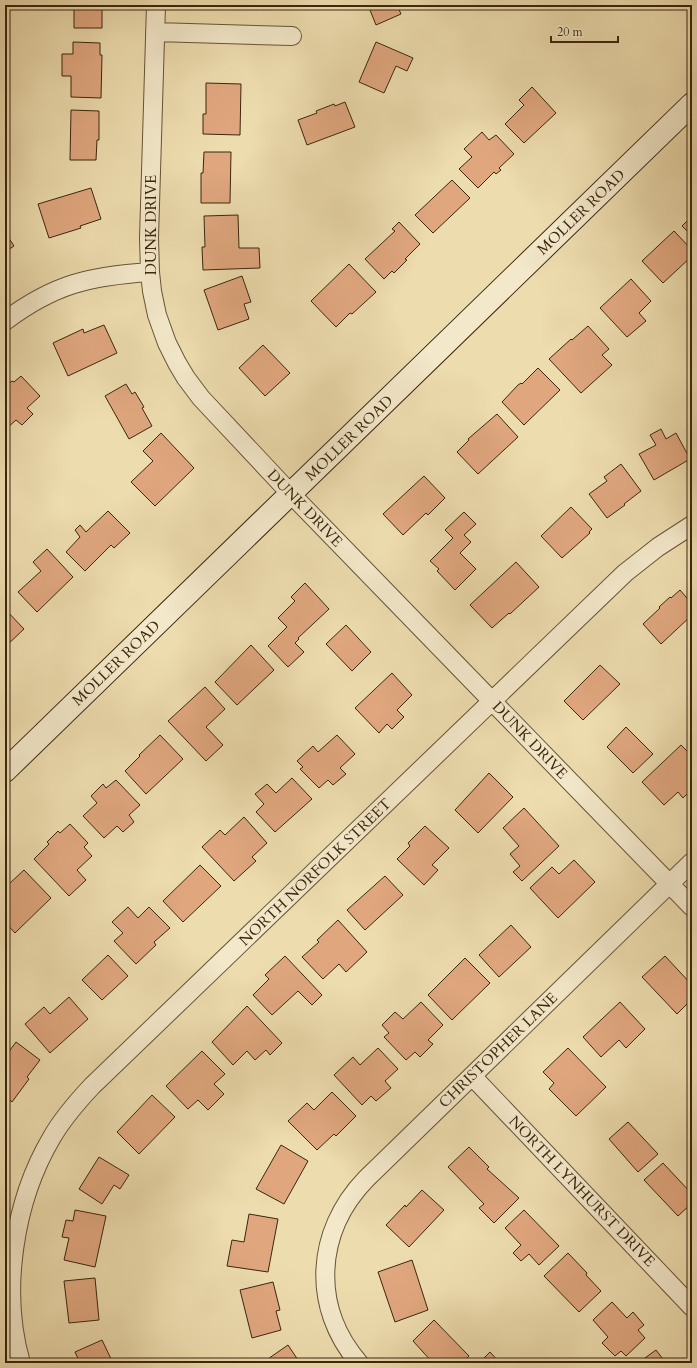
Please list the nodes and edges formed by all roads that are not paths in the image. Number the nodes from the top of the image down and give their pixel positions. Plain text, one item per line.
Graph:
1 (156, 5) edge
2 (155, 32) junction
3 (292, 36) dead end
4 (692, 104) edge
5 (150, 272) junction
6 (5, 321) edge
7 (291, 494) junction
8 (692, 525) edge
9 (492, 701) junction
10 (5, 770) edge
11 (692, 862) edge
12 (670, 884) junction
13 (692, 907) edge
14 (472, 1076) junction
15 (8, 1269) edge
16 (692, 1307) edge
17 (21, 1363) edge
18 (359, 1363) edge

1 - 2 street, DUNK DRIVE
2 - 3 street
2 - 5 street, DUNK DRIVE
4 - 7 main road, MOLLER ROAD
5 - 6 street
5 - 7 street, DUNK DRIVE
7 - 9 street, DUNK DRIVE
7 - 10 main road, MOLLER ROAD
8 - 9 street, NORTH NORFOLK STREET
9 - 12 street, DUNK DRIVE
9 - 15 street, NORTH NORFOLK STREET
11 - 12 street, CHRISTOPHER LANE
12 - 13 street, DUNK DRIVE
12 - 14 street, CHRISTOPHER LANE
14 - 16 street, NORTH LYNHURST DRIVE
14 - 18 street, CHRISTOPHER LANE
15 - 17 street, NORTH NORFOLK STREET

